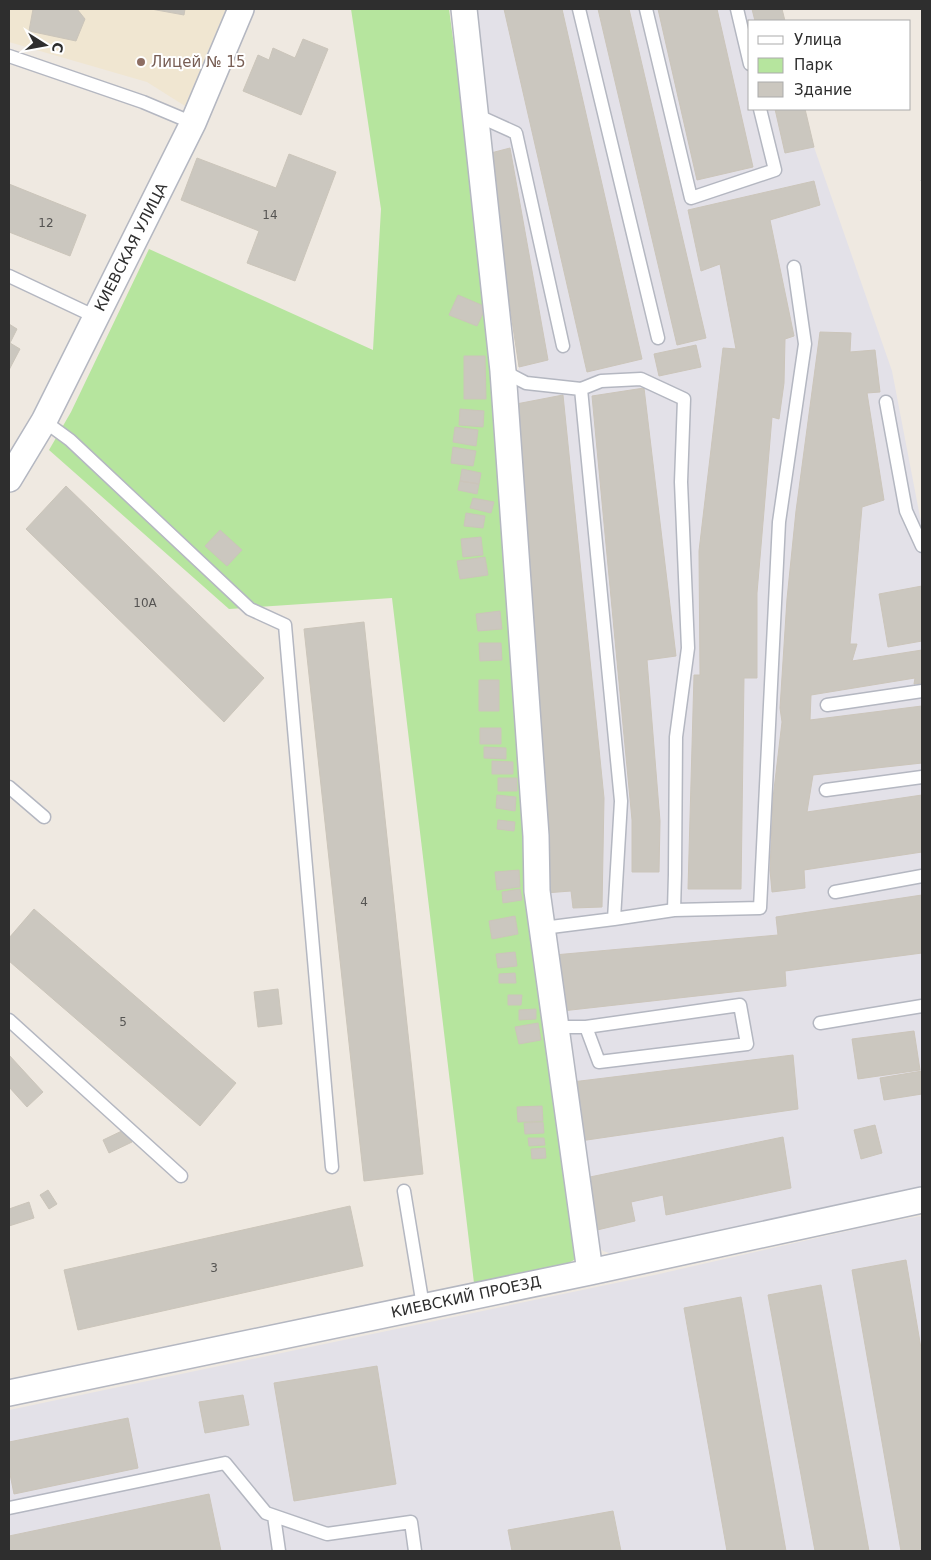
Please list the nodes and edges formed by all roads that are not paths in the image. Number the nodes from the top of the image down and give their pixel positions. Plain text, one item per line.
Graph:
1 (241, 9) edge
2 (464, 9) edge
3 (578, 9) edge
4 (646, 9) edge
5 (737, 9) edge
6 (9, 56) edge
7 (748, 56) edge
8 (760, 110) edge
9 (474, 114) junction
10 (194, 123) junction
11 (794, 267) dead end
12 (9, 276) edge
13 (96, 317) junction
14 (658, 338) dead end
15 (563, 346) dead end
16 (503, 371) junction
17 (581, 389) junction
18 (886, 402) dead end
19 (44, 421) junction
20 (9, 479) edge
21 (922, 546) edge
22 (922, 691) edge
23 (827, 705) dead end
24 (922, 777) edge
25 (9, 787) edge
26 (826, 790) dead end
27 (44, 817) dead end
28 (922, 876) edge
29 (836, 892) dead end
30 (674, 910) junction
31 (614, 919) junction
32 (543, 928) junction
33 (922, 1006) edge
34 (9, 1020) edge
35 (820, 1023) dead end
36 (557, 1027) junction
37 (586, 1027) junction
38 (332, 1167) dead end
39 (181, 1176) dead end
40 (404, 1191) dead end
41 (922, 1200) edge
42 (590, 1272) junction
43 (423, 1306) junction
44 (9, 1394) edge
45 (9, 1508) edge
46 (274, 1516) junction
47 (280, 1551) edge
48 (415, 1551) edge

1 - 10 street, КИЕВСКАЯ УЛИЦА
2 - 9 street
3 - 14 lane
4 - 8 lane
5 - 7 lane
6 - 10 lane
9 - 15 lane
9 - 16 street
10 - 13 street, КИЕВСКАЯ УЛИЦА
11 - 30 lane
12 - 13 lane
13 - 19 street, КИЕВСКАЯ УЛИЦА
16 - 17 lane
16 - 32 street
17 - 30 lane
17 - 31 lane
18 - 21 lane
19 - 20 street, КИЕВСКАЯ УЛИЦА
19 - 38 lane
22 - 23 lane
24 - 26 lane
25 - 27 lane
28 - 29 lane
30 - 31 lane
31 - 32 lane
32 - 36 street
33 - 35 lane
34 - 39 lane
36 - 37 lane
36 - 42 street
37 - 37 lane
40 - 43 lane
41 - 42 street, КИЕВСКИЙ ПРОЕЗД
42 - 43 street, КИЕВСКИЙ ПРОЕЗД
43 - 44 street, КИЕВСКИЙ ПРОЕЗД
45 - 46 lane
46 - 47 lane
46 - 48 lane

